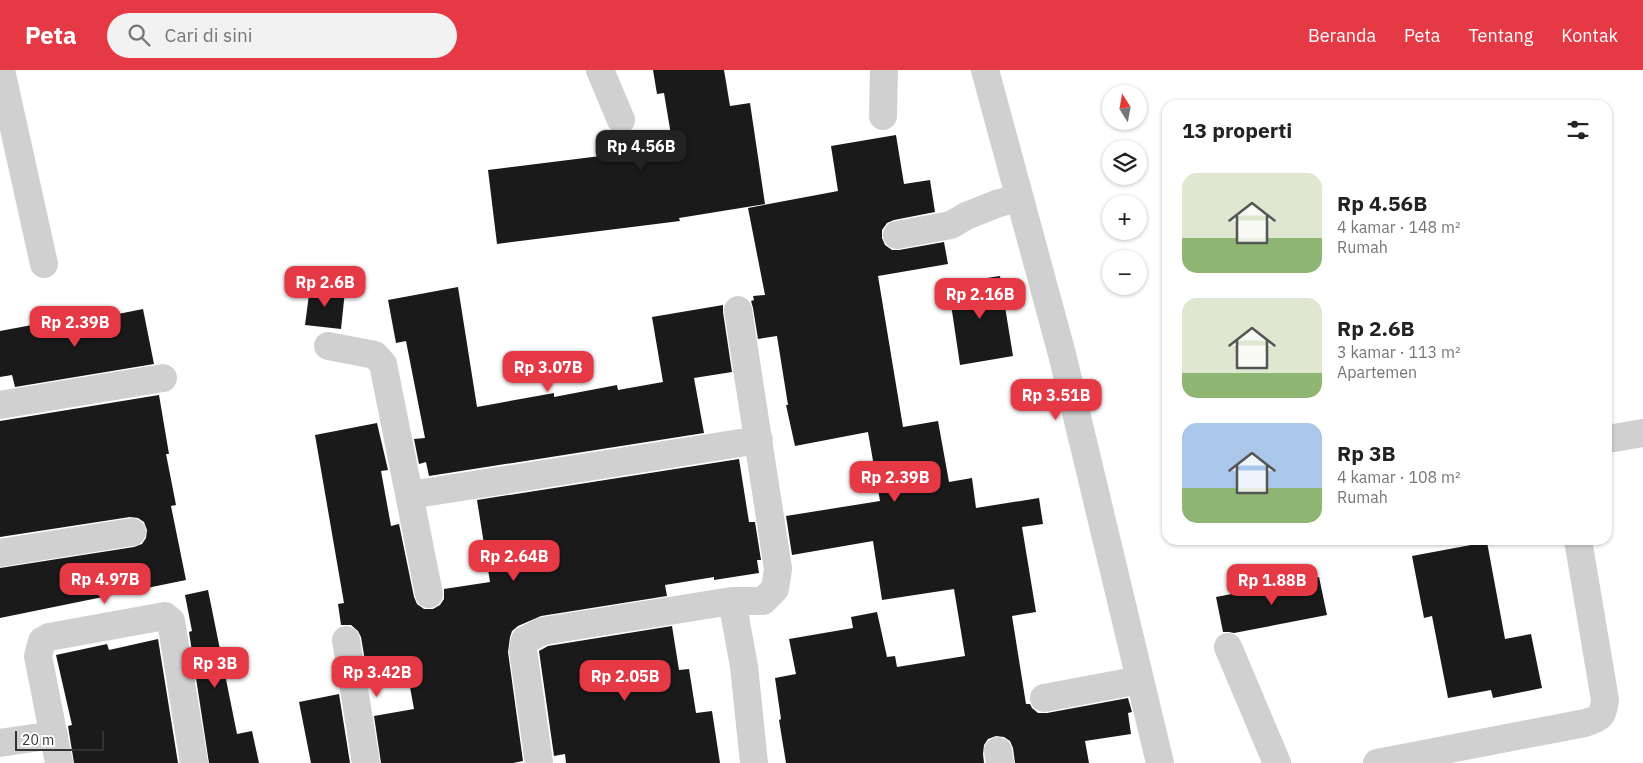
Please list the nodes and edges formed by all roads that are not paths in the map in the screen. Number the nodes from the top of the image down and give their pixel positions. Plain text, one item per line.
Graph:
1 (1, 70) edge
2 (600, 70) edge
3 (884, 70) edge
4 (985, 70) edge
5 (883, 116) dead end
6 (621, 120) dead end
7 (1020, 198) junction
8 (897, 235) dead end
9 (44, 264) dead end
10 (738, 310) dead end
11 (328, 346) dead end
12 (163, 378) dead end
13 (0, 405) edge
14 (1643, 433) edge
15 (1612, 438) edge
16 (759, 440) junction
17 (410, 495) junction
18 (132, 532) dead end
19 (1579, 545) edge
20 (0, 553) edge
21 (429, 594) dead end
22 (732, 601) junction
23 (346, 640) dead end
24 (1228, 647) dead end
25 (1140, 680) junction
26 (1044, 698) dead end
27 (54, 735) junction
28 (0, 743) edge
29 (59, 763) edge
30 (194, 763) edge
31 (366, 763) edge
32 (539, 763) edge
33 (754, 763) edge
34 (1160, 763) edge
35 (1277, 763) edge
36 (1377, 763) edge

1 - 9 street
2 - 6 street
3 - 5 street
4 - 7 street
7 - 8 street
7 - 25 street
10 - 16 street
11 - 17 street
12 - 13 street
14 - 15 street
16 - 17 street
16 - 22 street
17 - 21 street
18 - 20 street
19 - 36 street
22 - 32 street
22 - 33 street
23 - 31 street
24 - 35 street
25 - 26 street
25 - 34 street
27 - 28 street
27 - 29 street
27 - 30 street

